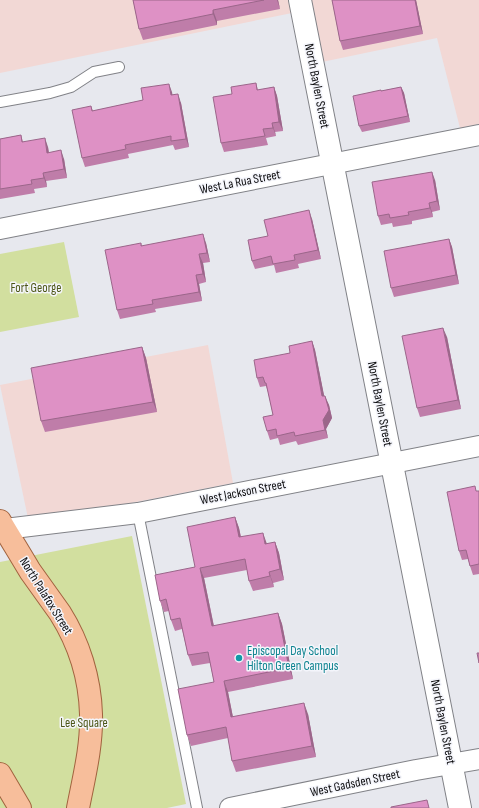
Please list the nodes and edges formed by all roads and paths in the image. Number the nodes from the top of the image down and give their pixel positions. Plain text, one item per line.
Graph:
1 (300, 0) edge
2 (119, 68) dead end
3 (0, 102) edge
4 (479, 135) edge
5 (332, 164) junction
6 (0, 229) edge
7 (479, 446) edge
8 (391, 463) junction
9 (138, 513) junction
10 (1, 530) edge
11 (479, 759) edge
12 (451, 764) junction
13 (0, 774) edge
14 (20, 808) edge
15 (78, 808) edge
16 (197, 808) edge
17 (230, 808) edge
18 (460, 808) edge

1 - 5 street, North Baylen Street
2 - 3 lane
4 - 5 street, West La Rua Street
5 - 6 street, West La Rua Street
5 - 8 street, North Baylen Street
7 - 8 street, West Jackson Street
8 - 9 street, West Jackson Street
8 - 12 street, North Baylen Street
9 - 10 street, West Jackson Street
9 - 16 lane
10 - 15 main road, North Palafox Street
11 - 12 street, West Gadsden Street
12 - 17 street, West Gadsden Street
12 - 18 street, North Baylen Street
13 - 14 main road

